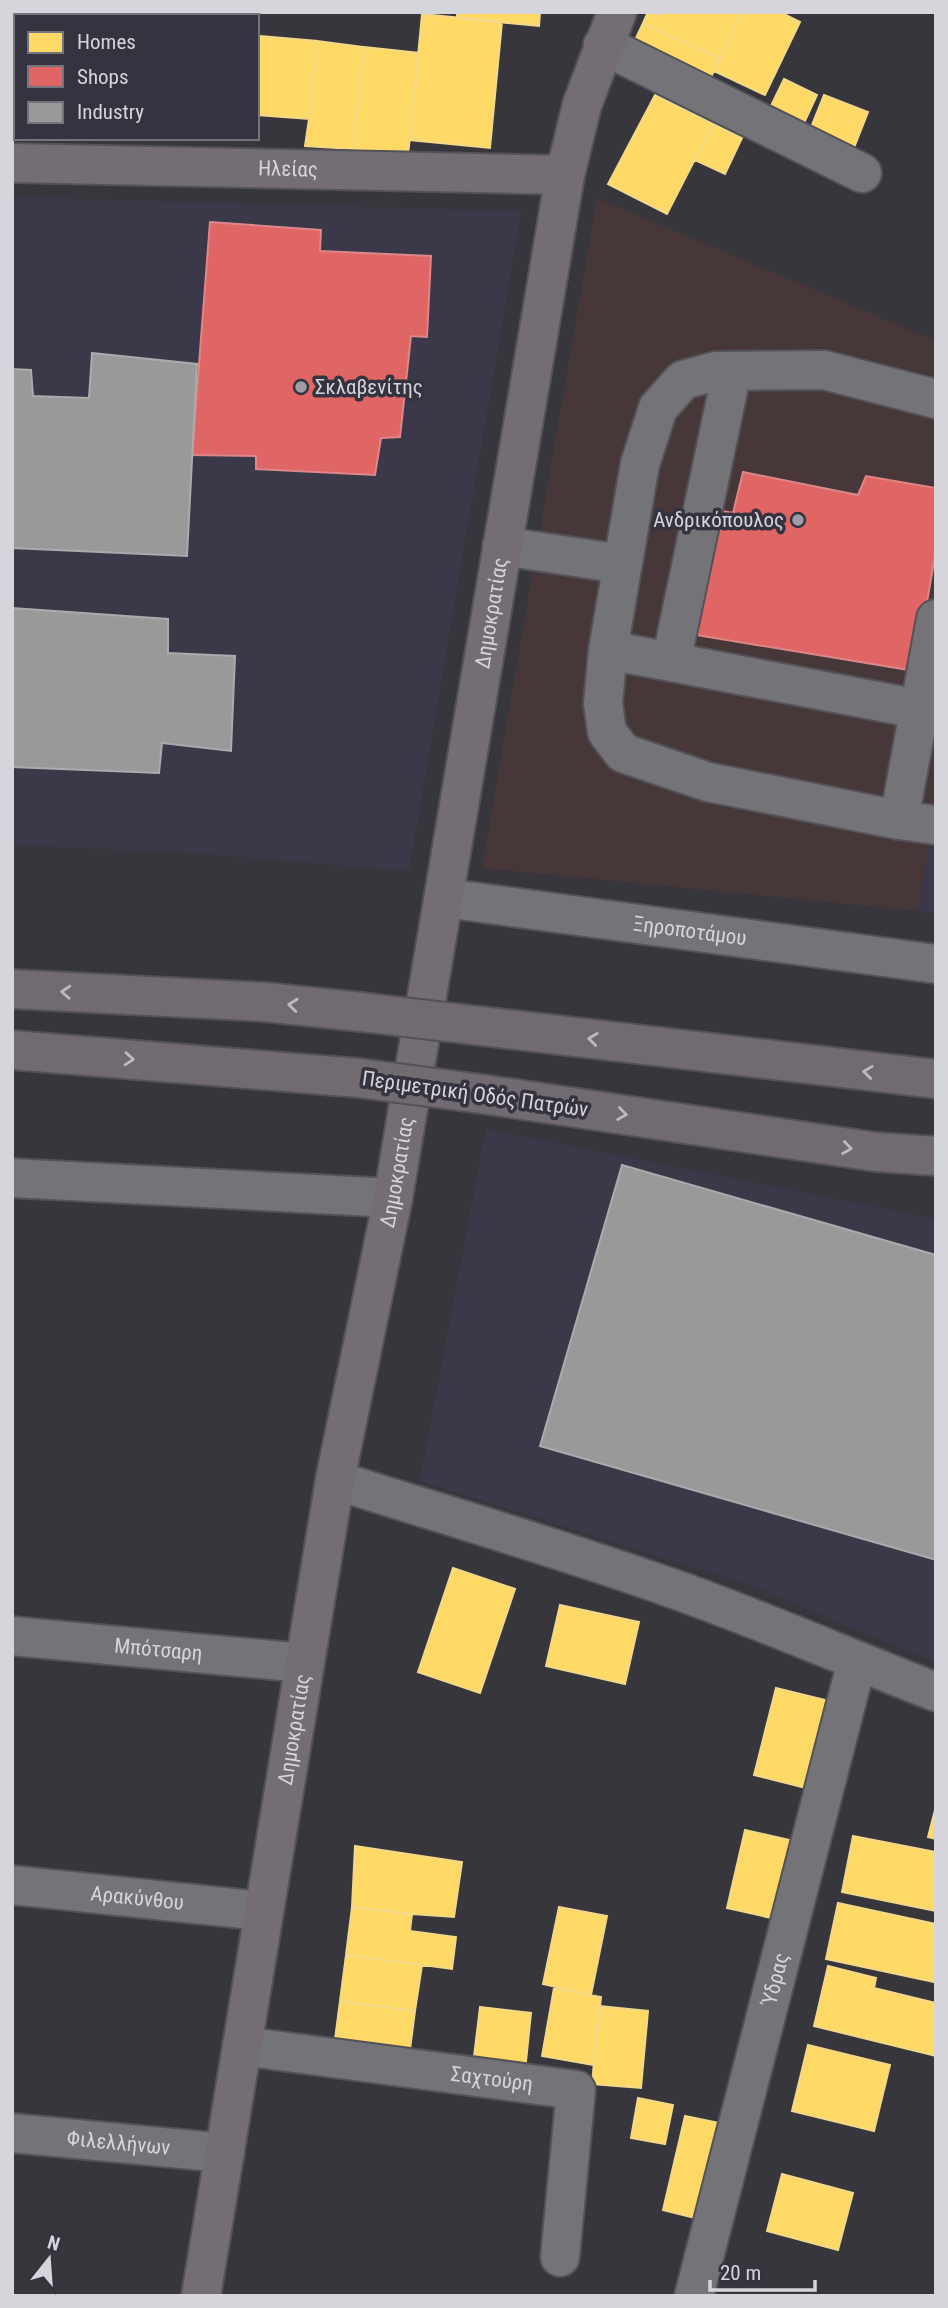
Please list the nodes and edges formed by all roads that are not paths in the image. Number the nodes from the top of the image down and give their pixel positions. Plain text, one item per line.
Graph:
1 (610, 29) edge
2 (12, 163) edge
3 (862, 173) dead end
4 (565, 174) junction
5 (732, 371) junction
6 (936, 399) edge
7 (502, 546) junction
8 (622, 564) junction
9 (936, 619) edge
10 (608, 650) junction
11 (671, 662) junction
12 (919, 709) junction
13 (898, 820) junction
14 (936, 825) edge
15 (445, 898) junction
16 (936, 964) edge
17 (12, 989) edge
18 (12, 1050) edge
19 (936, 1079) edge
20 (936, 1156) edge
21 (12, 1178) edge
22 (393, 1198) junction
23 (335, 1480) junction
24 (12, 1636) edge
25 (858, 1661) junction
26 (304, 1663) junction
27 (936, 1692) edge
28 (12, 1885) edge
29 (262, 1910) junction
30 (242, 2046) junction
31 (12, 2133) edge
32 (225, 2153) junction
33 (560, 2256) dead end
34 (201, 2296) edge
35 (694, 2296) edge

1 - 3 street
1 - 4 main road, Δημοκρατίας
2 - 4 main road, Ηλείας
4 - 7 main road, Δημοκρατίας
5 - 6 street
5 - 8 street
5 - 11 street
7 - 8 street
7 - 15 main road, Δημοκρατίας
8 - 10 street
9 - 12 street
10 - 11 street
10 - 13 street
11 - 12 street
12 - 13 street
13 - 14 street
15 - 16 street, Ξηροποτάμου
15 - 22 main road, Δημοκρατίας
19 -> 17 highway, bridge
18 -> 20 highway, Περιμετρική Οδός Πατρών, bridge
21 - 22 street
22 - 23 main road, Δημοκρατίας
23 - 25 street
23 - 26 main road, Δημοκρατίας
24 - 26 street, Μπότσαρη
25 - 27 street
25 - 35 street, Ύδρας
26 - 29 main road, Δημοκρατίας
28 - 29 street, Αρακύνθου
29 - 30 main road, Δημοκρατίας
30 - 32 main road, Δημοκρατίας
30 - 33 street, Σαχτούρη
31 - 32 street, Φιλελλήνων
32 - 34 main road, Δημοκρατίας

